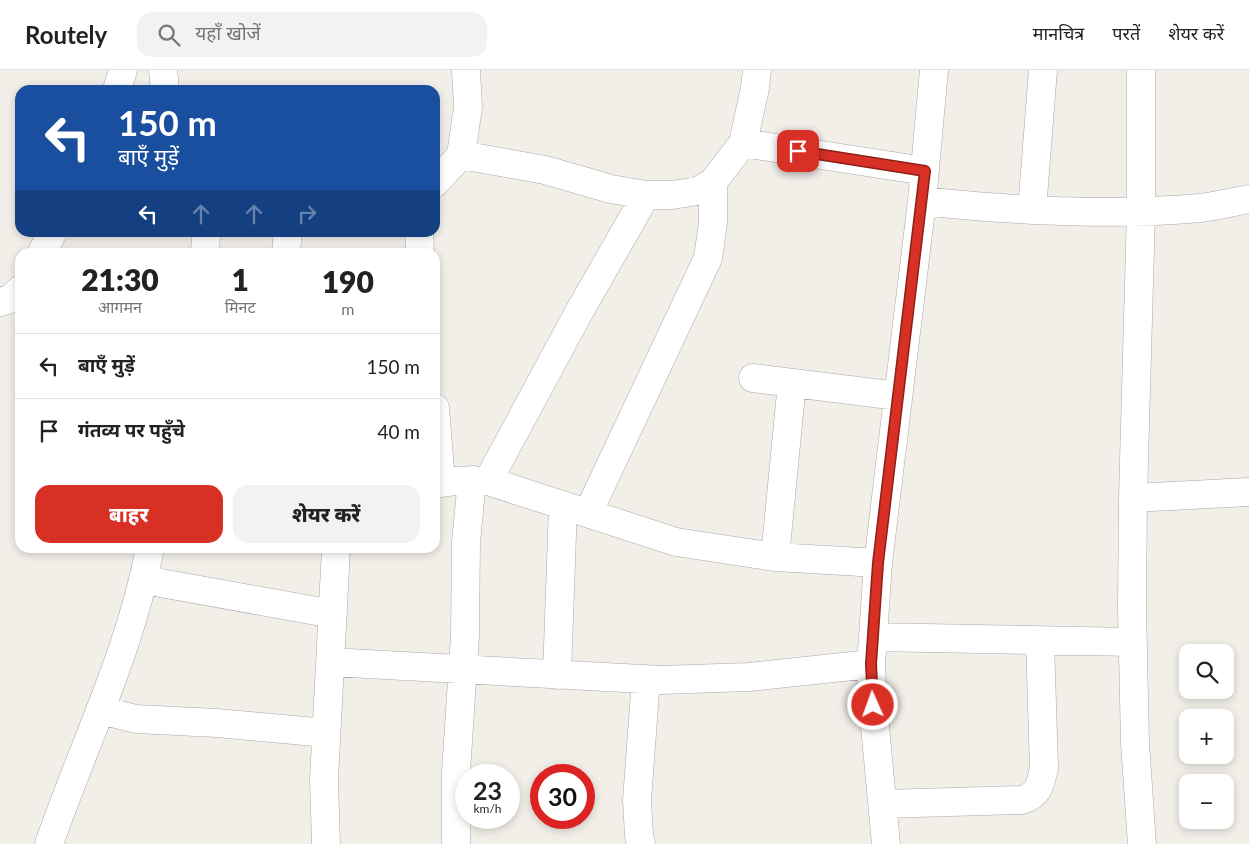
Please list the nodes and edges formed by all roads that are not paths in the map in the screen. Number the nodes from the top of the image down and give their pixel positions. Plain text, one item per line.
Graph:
1 (123, 70) edge
2 (163, 70) edge
3 (466, 70) edge
4 (757, 70) edge
5 (934, 70) edge
6 (1043, 70) edge
7 (1141, 70) edge
8 (118, 85) edge
9 (164, 85) edge
10 (743, 143) junction
11 (461, 155) junction
12 (925, 171) junction
13 (440, 178) edge
14 (713, 182) junction
15 (646, 195) junction
16 (1249, 200) edge
17 (922, 201) junction
18 (1032, 210) junction
19 (1141, 212) junction
20 (50, 237) edge
21 (44, 248) edge
22 (753, 378) dead end
23 (792, 383) junction
24 (898, 396) junction
25 (480, 481) junction
26 (440, 483) edge
27 (1249, 492) edge
28 (1133, 498) junction
29 (576, 510) junction
30 (149, 553) edge
31 (336, 553) edge
32 (775, 556) junction
33 (878, 563) junction
34 (144, 580) junction
35 (332, 614) junction
36 (873, 637) junction
37 (1040, 641) junction
38 (1133, 642) junction
39 (330, 662) junction
40 (871, 664) junction
41 (463, 670) junction
42 (557, 675) junction
43 (646, 679) junction
44 (100, 710) junction
45 (326, 733) junction
46 (884, 804) junction
47 (49, 844) edge
48 (326, 844) edge
49 (456, 844) edge
50 (641, 844) edge
51 (886, 844) edge
52 (1142, 844) edge

1 - 8 street
2 - 9 street
3 - 11 street
4 - 10 street
5 - 12 street
6 - 18 street
7 - 19 street
10 - 12 street
10 - 14 street
11 - 13 street
11 - 15 street
12 - 17 street
14 - 15 street
14 - 29 street
15 - 25 street
16 - 19 street
17 - 18 street
17 - 24 street
18 - 19 street
19 - 28 street
20 - 21 street
22 - 23 street
23 - 24 street
23 - 32 street
24 - 33 street
25 - 26 street
25 - 29 street
25 - 41 street
27 - 28 street
28 - 38 street
29 - 32 street
29 - 42 street
30 - 34 street
31 - 35 street
32 - 33 street
33 - 36 street
34 - 35 street
34 - 44 street
35 - 39 street
36 - 37 street
36 - 40 street
37 - 38 street
37 - 46 street
38 - 52 street
39 - 41 street
39 - 45 street
40 - 43 street
40 - 46 street
41 - 42 street
41 - 49 street
42 - 43 street
43 - 50 street
44 - 45 street
44 - 47 street
45 - 48 street
46 - 51 street

